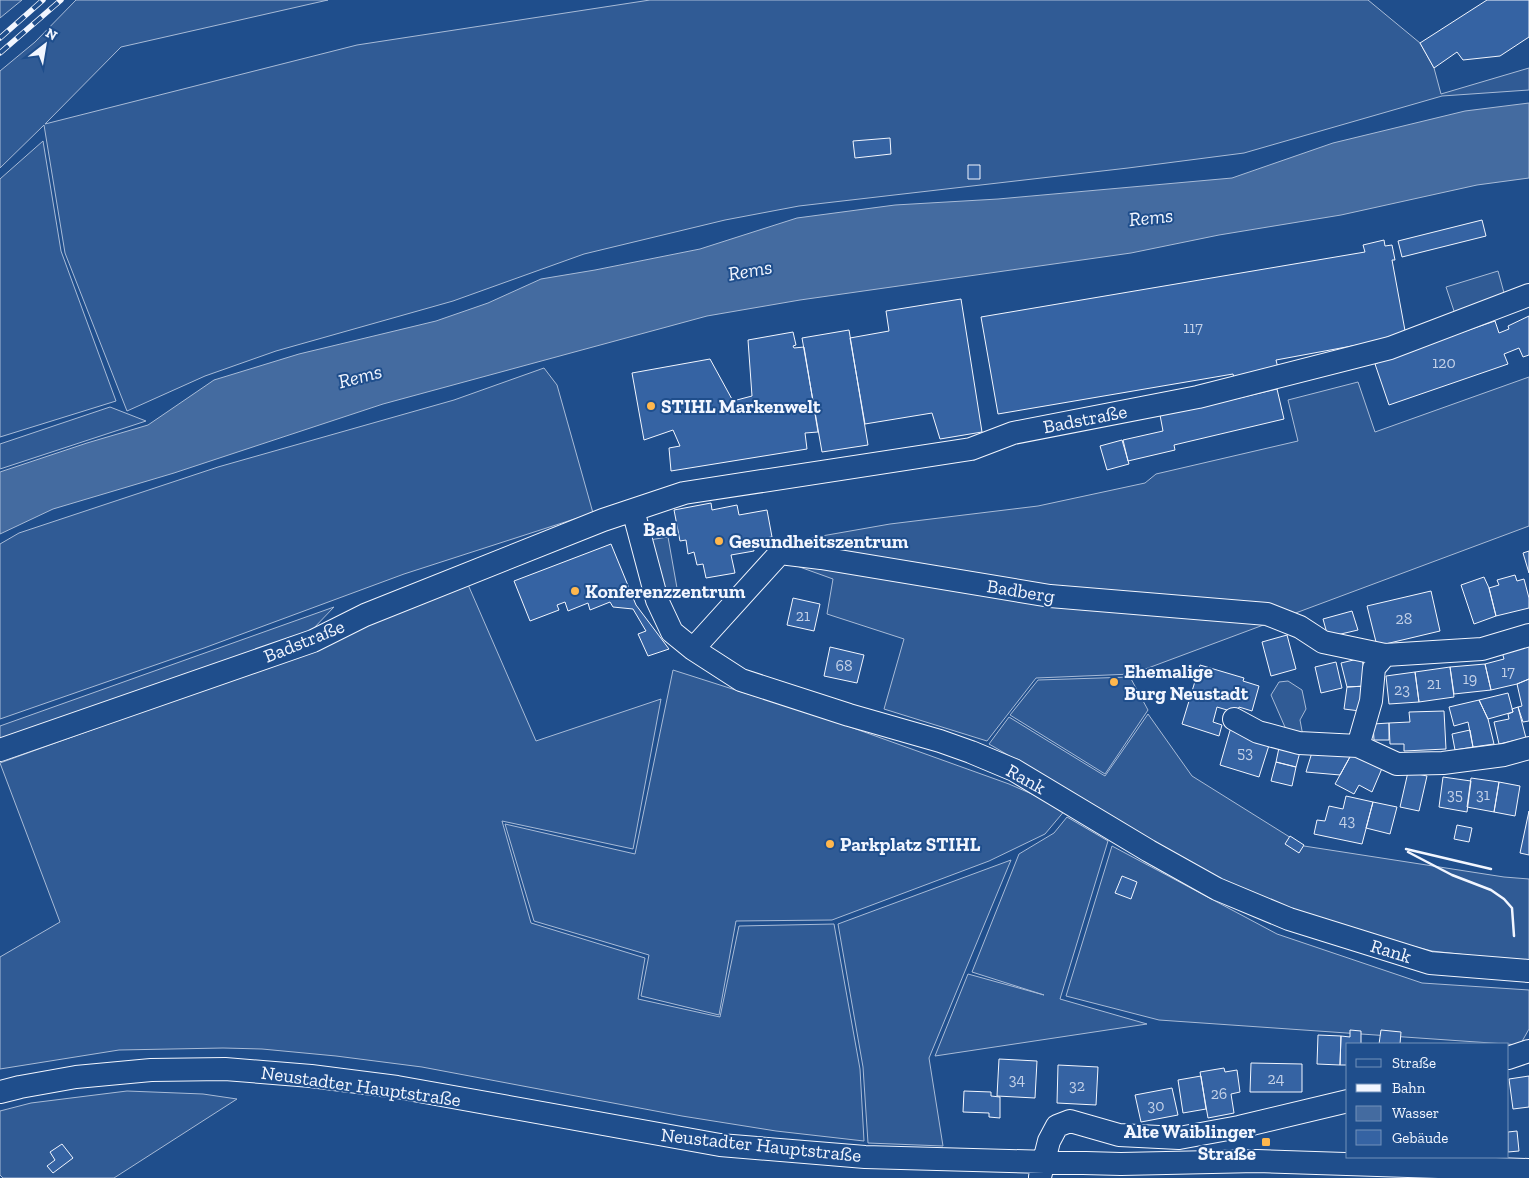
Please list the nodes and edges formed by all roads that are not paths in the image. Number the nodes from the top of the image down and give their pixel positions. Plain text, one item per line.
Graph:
1 (1529, 295) edge
2 (633, 510) junction
3 (1529, 635) edge
4 (693, 649) junction
5 (1385, 656) junction
6 (1234, 719) dead end
7 (1358, 746) junction
8 (1529, 748) edge
9 (0, 750) edge
10 (1529, 971) edge
11 (1529, 1051) edge
12 (1509, 1058) edge
13 (0, 1092) edge
14 (1346, 1101) edge
15 (1042, 1170) edge
16 (1529, 1170) edge

1 - 2 street, Badstraße
2 - 4 street, Rank
2 - 9 street, Badstraße
3 - 5 street
4 - 5 street, Badberg
4 - 10 street, Rank
5 - 7 street
6 - 7 street
7 - 8 street
11 - 12 street
13 - 15 street, Neustadter Hauptstraße
14 - 15 street
15 - 16 street, Neustadter Hauptstraße

